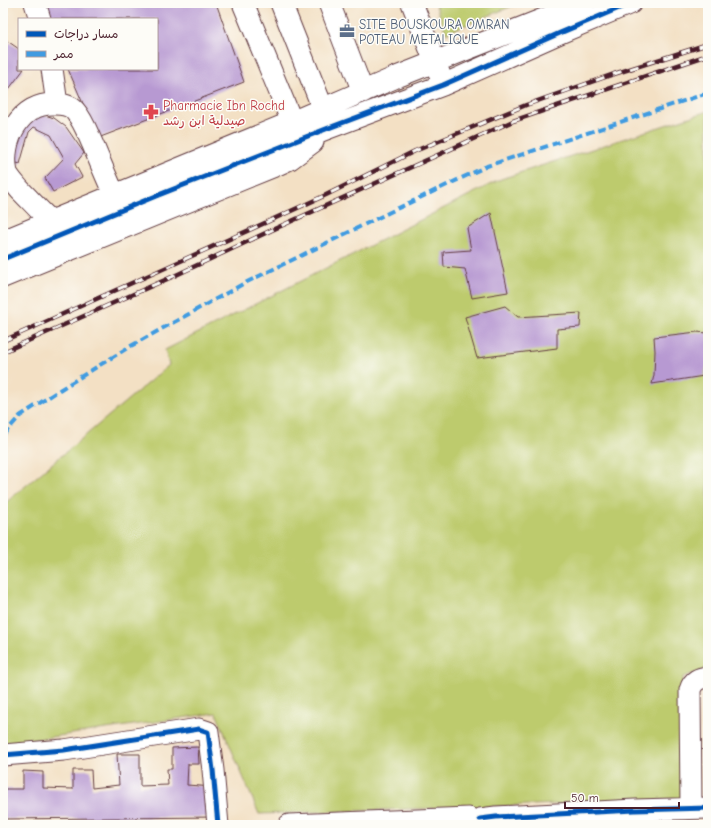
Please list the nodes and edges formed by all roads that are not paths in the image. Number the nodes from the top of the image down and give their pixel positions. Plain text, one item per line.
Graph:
1 (35, 3) edge
2 (243, 3) edge
3 (281, 3) edge
4 (329, 3) edge
5 (412, 3) edge
6 (584, 3) edge
7 (632, 3) edge
8 (40, 18) edge
9 (434, 62) junction
10 (52, 70) edge
11 (443, 85) junction
12 (363, 92) junction
13 (57, 104) junction
14 (324, 119) junction
15 (292, 122) junction
16 (115, 196) junction
17 (52, 222) junction
18 (3, 241) edge
19 (3, 259) edge
20 (3, 277) edge
21 (708, 677) edge
22 (700, 742) edge
23 (3, 755) edge
24 (700, 808) edge
25 (636, 817) edge
26 (474, 822) edge
27 (218, 825) edge
28 (290, 825) edge

1 - 8 street
2 - 15 street
3 - 14 street
4 - 12 street
5 - 9 street
6 - 9 street
7 - 11 street
9 - 11 street
9 - 12 street
10 - 13 street
11 - 14 street
12 - 14 street
13 - 16 street
13 - 17 street
14 - 15 street
14 - 19 street
14 - 20 street
15 - 16 street
16 - 17 street
17 - 18 street
21 - 22 street
22 - 24 street
23 - 27 street
24 - 25 street
25 - 26 street
26 - 28 street

